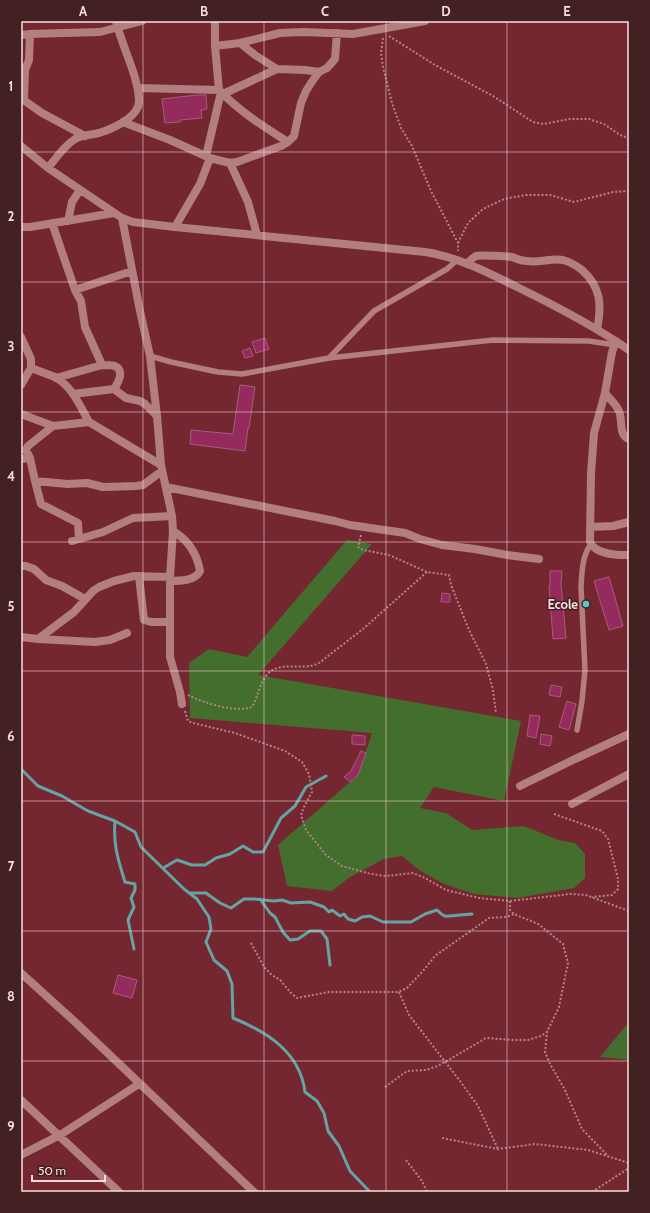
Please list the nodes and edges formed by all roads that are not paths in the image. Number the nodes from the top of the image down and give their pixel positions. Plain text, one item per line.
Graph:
1 (142, 21) edge
2 (215, 21) edge
3 (425, 21) edge
4 (117, 24) edge
5 (383, 25) edge
6 (337, 33) junction
7 (30, 34) junction
8 (21, 35) edge
9 (240, 43) junction
10 (215, 46) junction
11 (277, 69) junction
12 (319, 72) junction
13 (138, 88) junction
14 (221, 92) junction
15 (123, 122) junction
16 (86, 136) junction
17 (288, 142) junction
18 (23, 151) edge
19 (208, 157) junction
20 (230, 163) junction
21 (48, 168) junction
22 (80, 190) junction
23 (114, 213) junction
24 (122, 218) junction
25 (68, 221) junction
26 (52, 224) junction
27 (21, 227) edge
28 (175, 227) junction
29 (257, 235) junction
30 (457, 260) junction
31 (467, 264) junction
32 (132, 271) junction
33 (75, 290) junction
34 (597, 329) junction
35 (21, 337) edge
36 (615, 343) junction
37 (629, 350) edge
38 (150, 356) junction
39 (329, 358) junction
40 (102, 364) junction
41 (31, 368) junction
42 (56, 378) junction
43 (21, 385) edge
44 (114, 389) junction
45 (605, 393) junction
46 (73, 394) junction
47 (21, 414) edge
48 (157, 416) junction
49 (89, 422) junction
50 (53, 426) junction
51 (629, 439) edge
52 (25, 459) edge
53 (162, 468) junction
54 (36, 481) junction
55 (166, 487) junction
56 (172, 516) junction
57 (629, 522) edge
58 (590, 527) junction
59 (172, 531) junction
60 (591, 544) junction
61 (629, 555) edge
62 (539, 559) dead end
63 (21, 566) edge
64 (139, 576) junction
65 (170, 579) junction
66 (85, 599) junction
67 (170, 622) junction
68 (127, 633) dead end
69 (21, 637) edge
70 (38, 638) junction
71 (182, 704) road end
72 (577, 730) dead end
73 (629, 734) edge
74 (629, 774) edge
75 (520, 786) dead end
76 (572, 804) dead end
77 (21, 973) edge
78 (139, 1084) junction
79 (21, 1100) edge
80 (60, 1135) junction
81 (21, 1155) edge
82 (119, 1192) edge
83 (254, 1192) edge

1 - 4 street
2 - 10 street
3 - 5 street
4 - 7 street
4 - 13 street
5 - 6 street
6 - 9 street
6 - 12 street
7 - 8 street
7 - 16 street
9 - 10 street
9 - 11 street
10 - 14 street
11 - 12 street
11 - 14 street
12 - 17 street
13 - 14 street
13 - 15 street
14 - 17 street
14 - 19 street
15 - 16 street
15 - 19 street
16 - 21 street
17 - 20 street
18 - 21 street
19 - 20 street
19 - 28 street
20 - 29 street
21 - 22 street
22 - 23 street
22 - 25 street
23 - 24 street
23 - 25 street
24 - 28 street
24 - 32 street
25 - 26 street
26 - 27 street
26 - 33 street
28 - 29 street
29 - 30 street
30 - 31 street
30 - 39 lane
31 - 34 street
31 - 34 street
32 - 33 street
32 - 38 street
33 - 40 street
34 - 36 street
35 - 41 street
36 - 37 street
36 - 39 lane
36 - 45 street
38 - 39 lane
38 - 48 street
40 - 42 street
40 - 44 street
41 - 42 street
41 - 43 street
42 - 46 street
44 - 46 street
44 - 48 street
45 - 51 street
45 - 58 street
46 - 49 street
47 - 50 street
48 - 53 street
49 - 50 street
49 - 53 street
50 - 52 street
52 - 54 street
53 - 54 street
53 - 55 street
54 - 56 street
55 - 56 street
55 - 62 street
56 - 59 street
57 - 58 street
58 - 60 street
59 - 65 street
59 - 65 street
60 - 61 street
60 - 72 lane
63 - 66 street
64 - 65 street
64 - 66 street
64 - 67 street
65 - 67 street
66 - 70 street
67 - 71 street
68 - 70 street
69 - 70 street
73 - 75 street
74 - 76 street
77 - 78 street
78 - 80 street
78 - 83 street
79 - 80 street
80 - 81 street
80 - 82 street

